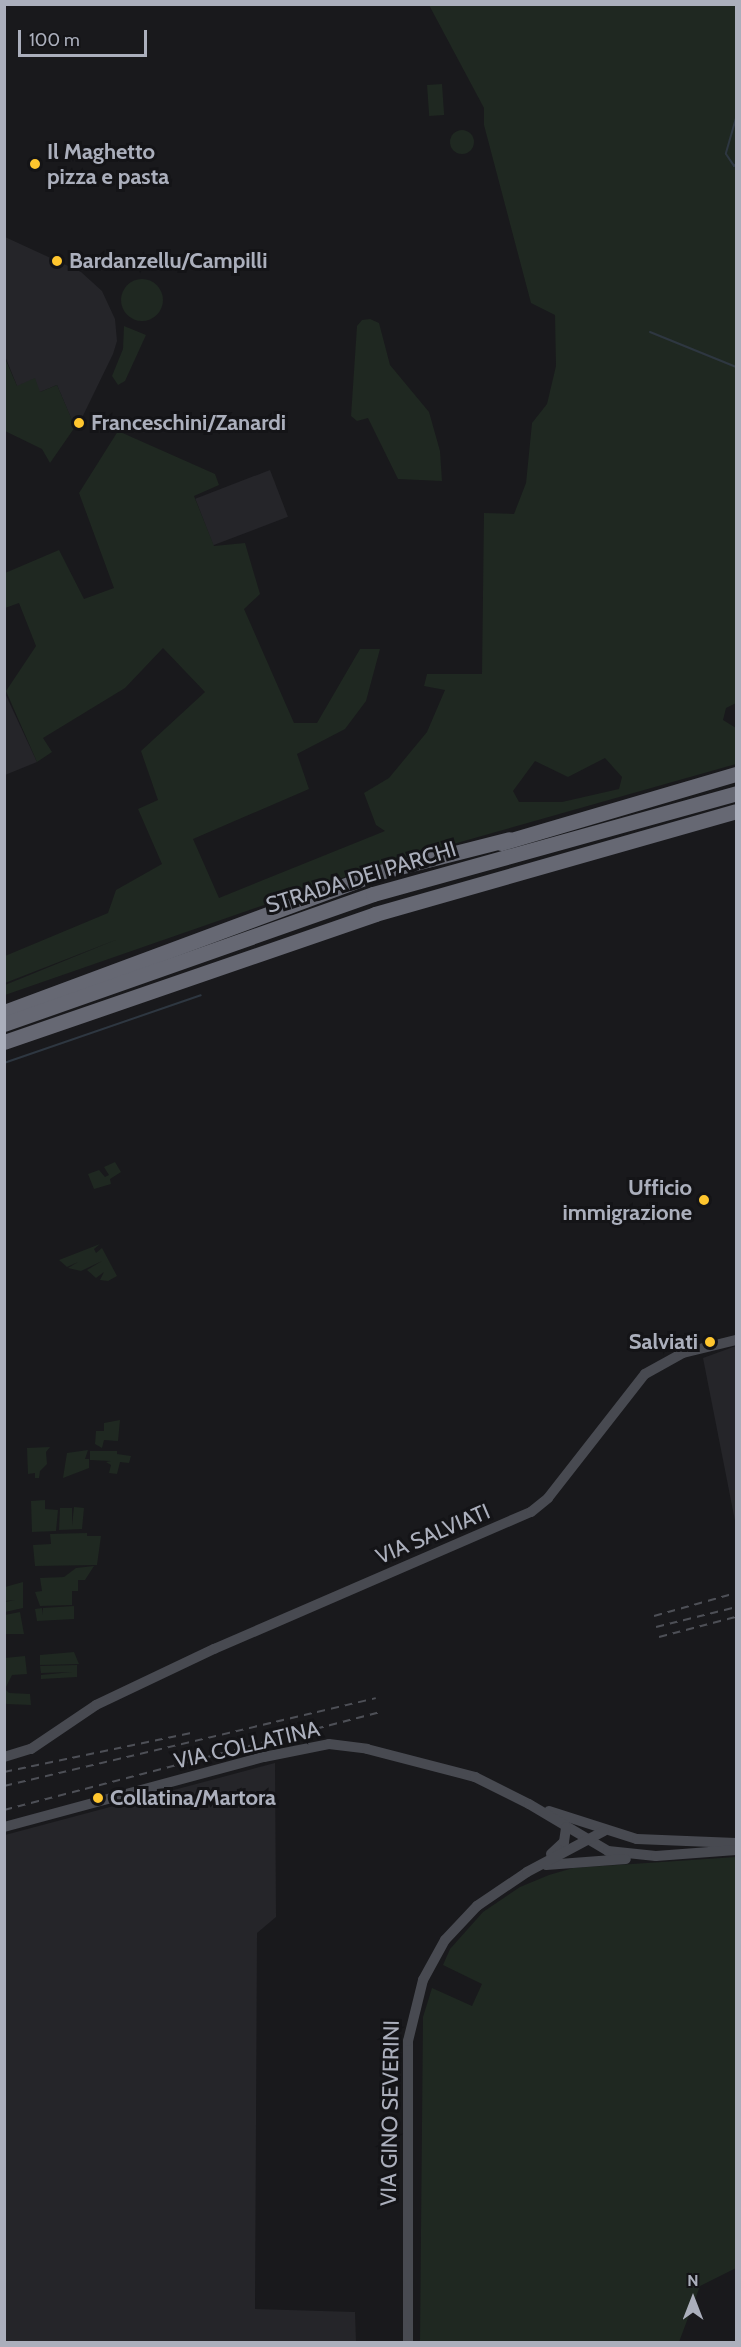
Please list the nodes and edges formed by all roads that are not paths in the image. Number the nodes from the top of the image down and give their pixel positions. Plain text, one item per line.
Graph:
1 (736, 774) edge
2 (736, 794) edge
3 (736, 811) edge
4 (509, 839) junction
5 (373, 894) junction
6 (4, 1012) edge
7 (4, 1024) edge
8 (4, 1044) edge
9 (736, 1340) edge
10 (4, 1757) edge
11 (529, 1804) junction
12 (4, 1827) edge
13 (566, 1827) junction
14 (604, 1831) junction
15 (583, 1840) junction
16 (736, 1842) edge
17 (736, 1850) edge
18 (656, 1856) junction
19 (537, 1866) junction
20 (408, 2343) edge

1 - 4 highway
2 - 5 highway, STRADA DEI PARCHI
3 - 8 highway, STRADA DEI PARCHI
4 - 5 highway
4 - 6 highway
5 - 7 highway, STRADA DEI PARCHI
9 - 10 street, VIA SALVIATI
11 - 12 street, VIA COLLATINA
11 - 13 street, VIA COLLATINA
11 - 14 street, VIA COLLATINA
13 - 15 street, VIA COLLATINA
13 - 19 street, VIA GINO SEVERINI
14 - 15 street, VIA GINO SEVERINI
14 - 16 street, VIA COLLATINA
15 - 18 street, VIA COLLATINA
15 - 19 street, VIA GINO SEVERINI
17 - 18 street, VIA COLLATINA
18 - 19 street, VIA GINO SEVERINI
19 - 20 street, VIA GINO SEVERINI

